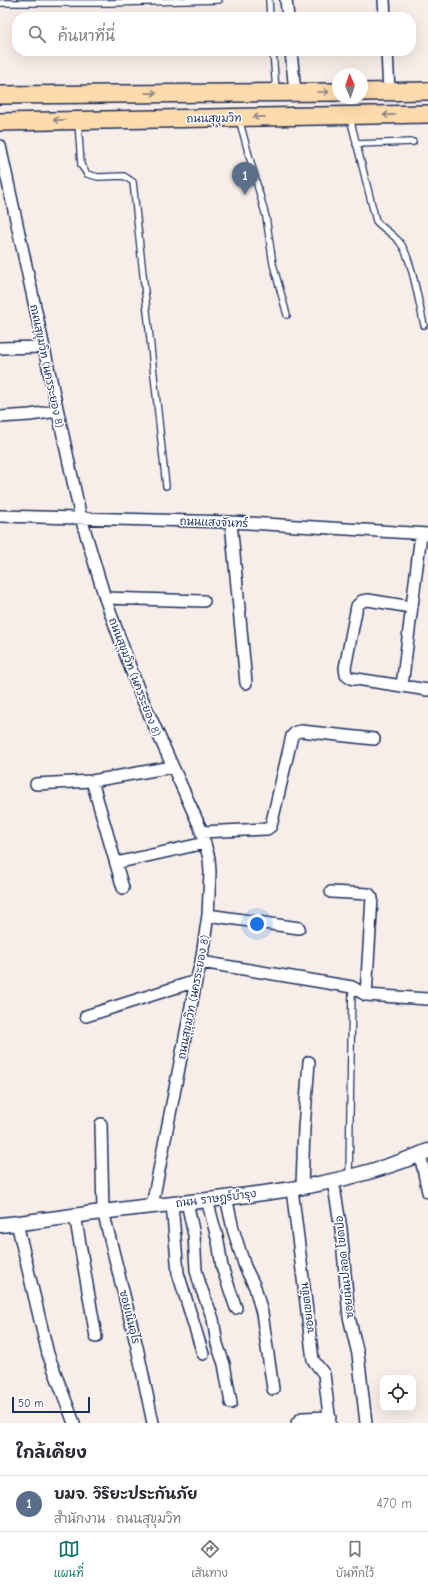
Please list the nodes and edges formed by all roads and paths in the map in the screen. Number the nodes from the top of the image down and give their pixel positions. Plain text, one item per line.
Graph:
1 (219, 0) edge
2 (268, 0) edge
3 (286, 0) edge
4 (384, 0) edge
5 (110, 1) edge
6 (0, 3) edge
7 (269, 12) edge
8 (287, 12) edge
9 (385, 12) edge
10 (273, 56) edge
11 (291, 56) edge
12 (387, 56) edge
13 (428, 91) edge
14 (276, 92) junction
15 (295, 92) junction
16 (332, 92) edge
17 (368, 92) edge
18 (389, 92) junction
19 (112, 94) junction
20 (0, 95) edge
21 (428, 114) edge
22 (349, 116) junction
23 (239, 118) junction
24 (112, 119) junction
25 (78, 120) junction
26 (0, 122) edge
27 (413, 142) dead end
28 (356, 144) junction
29 (0, 146) edge
30 (287, 315) dead end
31 (424, 325) dead end
32 (43, 347) junction
33 (0, 348) edge
34 (57, 411) junction
35 (0, 417) edge
36 (166, 486) dead end
37 (0, 516) edge
38 (81, 518) junction
39 (231, 522) junction
40 (425, 534) edge
41 (105, 598) junction
42 (204, 601) dead end
43 (411, 606) junction
44 (246, 683) dead end
45 (402, 686) junction
46 (428, 690) edge
47 (374, 739) dead end
48 (172, 767) junction
49 (92, 781) junction
50 (36, 784) dead end
51 (203, 838) junction
52 (116, 863) junction
53 (123, 888) dead end
54 (331, 892) dead end
55 (208, 915) junction
56 (299, 928) dead end
57 (201, 962) junction
58 (196, 981) junction
59 (352, 987) junction
60 (366, 995) junction
61 (428, 999) edge
62 (86, 1016) dead end
63 (309, 1062) dead end
64 (101, 1124) dead end
65 (424, 1153) edge
66 (349, 1178) junction
67 (333, 1181) junction
68 (297, 1188) junction
69 (428, 1192) edge
70 (226, 1197) junction
71 (207, 1200) junction
72 (187, 1202) junction
73 (172, 1204) junction
74 (152, 1206) junction
75 (103, 1212) junction
76 (74, 1215) junction
77 (17, 1223) junction
78 (0, 1225) edge
79 (236, 1308) dead end
80 (96, 1336) dead end
81 (203, 1354) dead end
82 (273, 1389) dead end
83 (231, 1403) dead end
84 (330, 1420) edge
85 (74, 1423) edge
86 (153, 1423) edge
87 (297, 1423) edge
88 (366, 1423) edge

1 - 5 lane
2 - 7 lane
3 - 8 street
4 - 9 street
5 - 6 lane
10 - 14 lane
11 - 15 street
12 - 18 street
13 - 18 main road
14 - 15 main road
19 -> 14 main road
15 -> 16 main road
17 - 18 main road
19 - 20 main road
19 - 24 main road
21 -> 22 main road, ถนนสุขุมวิท
22 -> 23 main road, ถนนสุขุมวิท
22 - 28 lane
23 - 24 main road, ถนนสุขุมวิท
23 - 30 lane
24 - 25 main road, ถนนสุขุมวิท
25 -> 26 main road, ถนนสุขุมวิท
25 - 36 lane
27 - 28 lane
28 - 31 lane
29 - 32 street, ถนนสุขุมวิท (นครระยอง 8)
32 - 33 street
32 - 34 street, ถนนสุขุมวิท (นครระยอง 8)
34 - 35 street
34 - 38 street, ถนนสุขุมวิท (นครระยอง 8)
37 - 38 street, ถนนแสงจันทร์
38 - 39 street, ถนนแสงจันทร์
38 - 41 street, ถนนสุขุมวิท (นครระยอง 8)
39 - 40 street, ถนนแสงจันทร์
39 - 44 street
40 - 43 street
41 - 42 street
41 - 48 street, ถนนสุขุมวิท (นครระยอง 8)
43 - 45 street
43 - 45 street
45 - 46 street
47 - 51 street
48 - 49 street
48 - 51 street, ถนนสุขุมวิท (นครระยอง 8)
49 - 50 street
49 - 52 street
51 - 52 street
51 - 55 street, ถนนสุขุมวิท (นครระยอง 8)
52 - 53 street
54 - 60 street
55 - 56 street
55 - 57 street, ถนนสุขุมวิท (นครระยอง 8)
57 - 58 street, ถนนสุขุมวิท (นครระยอง 8)
57 - 59 street
58 - 62 street
58 - 74 street, ถนนสุขุมวิท (นครระยอง 8)
59 - 60 street
59 - 66 lane
60 - 61 street
63 - 68 street, ซอยเขตขัน
64 - 75 street, ซอยเนินอุไร
65 - 66 street, ถนน ราษฎร์บำรุง
65 - 69 street
66 - 67 street, ถนน ราษฎร์บำรุง
67 - 68 street, ถนน ราษฎร์บำรุง
67 - 88 street, ซอยเนินปลอด โขดปอ
68 - 70 street, ถนน ราษฎร์บำรุง
68 - 84 street, ซอยเขตขัน
70 - 71 street, ถนน ราษฎร์บำรุง
70 - 82 street
71 - 72 street, ถนน ราษฎร์บำรุง
71 - 79 street
72 - 73 street, ถนน ราษฎร์บำรุง
72 - 83 street
73 - 74 street, ถนน ราษฎร์บำรุง
73 - 81 street
74 - 75 street, ถนน ราษฎร์บำรุง
75 - 76 street, ถนน ราษฎร์บำรุง
75 - 86 street, ซอยเนินอุไร
76 - 77 street, ถนน ราษฎร์บำรุง
76 - 80 street
77 - 78 street, ถนน ราษฎร์บำรุง
77 - 85 street
84 - 87 street

